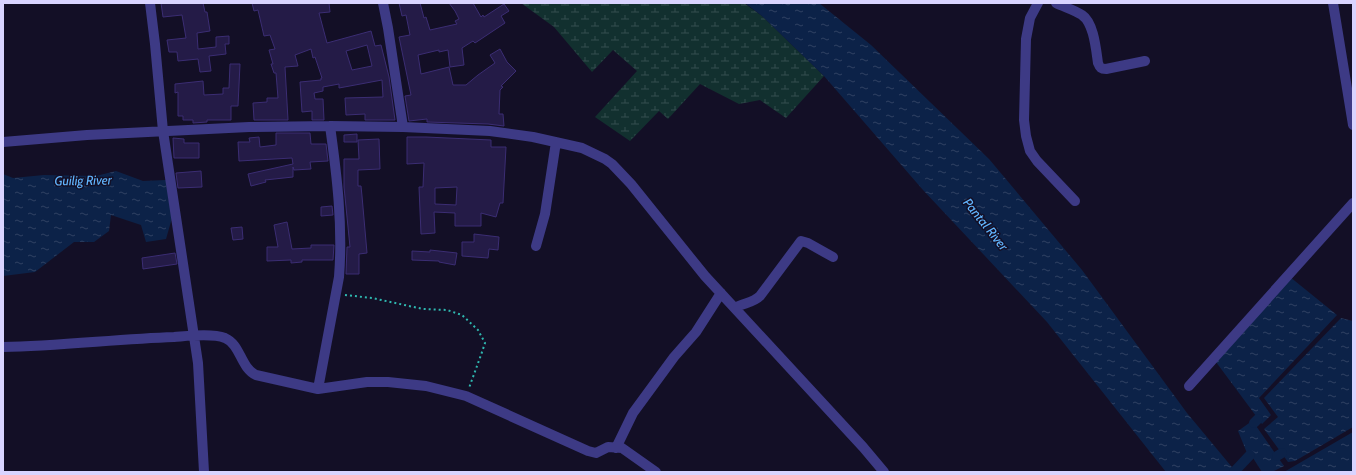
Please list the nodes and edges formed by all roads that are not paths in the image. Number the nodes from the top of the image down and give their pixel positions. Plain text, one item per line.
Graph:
1 (150, 3) edge
2 (382, 3) edge
3 (1038, 3) edge
4 (1056, 3) edge
5 (1333, 3) edge
6 (1145, 61) dead end
7 (1353, 125) edge
8 (330, 126) junction
9 (403, 127) junction
10 (163, 131) junction
11 (3, 142) edge
12 (556, 142) junction
13 (1075, 201) dead end
14 (1353, 203) edge
15 (536, 246) dead end
16 (833, 257) dead end
17 (721, 293) junction
18 (735, 308) junction
19 (195, 336) junction
20 (3, 347) edge
21 (1189, 386) dead end
22 (318, 388) junction
23 (616, 448) junction
24 (204, 472) edge
25 (656, 472) edge
26 (884, 472) edge

1 - 10 street
2 - 9 street
3 - 13 street
4 - 6 street
5 - 7 street
8 - 9 street
8 - 10 street
8 - 22 street
9 - 12 street
10 - 11 street
10 - 19 street
12 - 15 street
12 - 17 street
14 - 21 street
16 - 18 street
17 - 18 street
17 - 23 street
18 - 26 street
19 - 20 street
19 - 22 street
19 - 24 street
22 - 23 street
23 - 25 street

